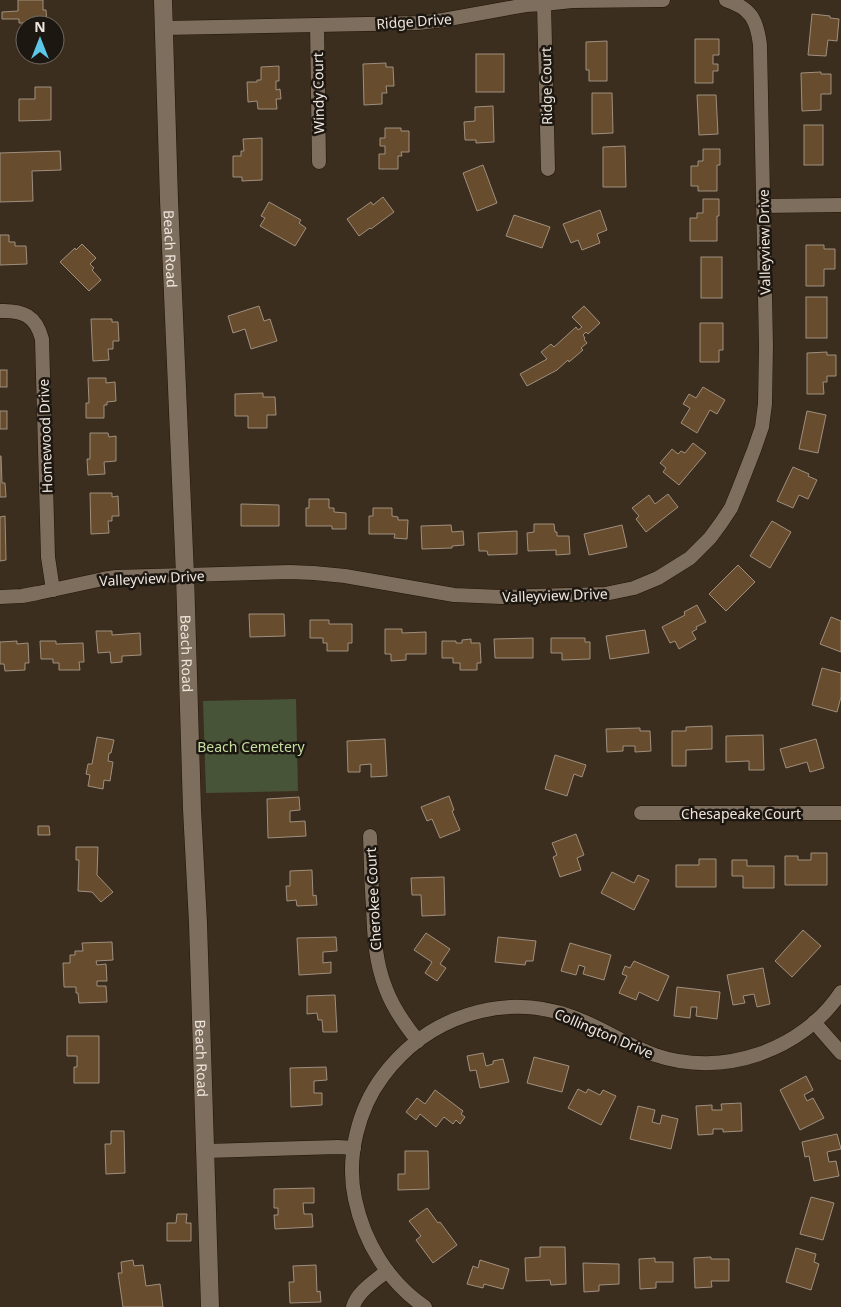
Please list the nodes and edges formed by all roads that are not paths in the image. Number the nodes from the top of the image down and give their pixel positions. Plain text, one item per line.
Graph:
1 (163, 0) edge
2 (663, 0) edge
3 (726, 0) edge
4 (544, 4) junction
5 (317, 25) junction
6 (164, 28) junction
7 (320, 162) dead end
8 (548, 168) dead end
9 (841, 205) edge
10 (763, 206) junction
11 (0, 310) edge
12 (185, 575) junction
13 (53, 590) junction
14 (0, 598) edge
15 (641, 813) dead end
16 (841, 813) edge
17 (370, 836) dead end
18 (841, 992) edge
19 (814, 1022) junction
20 (418, 1040) junction
21 (841, 1053) edge
22 (354, 1148) junction
23 (206, 1151) junction
24 (387, 1271) junction
25 (417, 1305) edge
26 (210, 1307) edge
27 (353, 1307) edge

1 - 6 street, Beach Road
2 - 4 street, Ridge Drive
3 - 10 street, Valleyview Drive
4 - 5 street, Ridge Drive
4 - 8 street, Ridge Court
5 - 6 street, Ridge Drive
5 - 7 street, Windy Court
6 - 12 street, Beach Road
9 - 10 street
10 - 12 street, Valleyview Drive
11 - 13 street, Homewood Drive
12 - 13 street, Valleyview Drive
12 - 23 street, Beach Road
13 - 14 street, Valleyview Drive
15 - 16 street, Chesapeake Court
17 - 20 street, Cherokee Court
18 - 19 street, Collington Drive
19 - 20 street, Collington Drive
19 - 21 street
20 - 22 street, Collington Drive
22 - 23 street
22 - 24 street, Collington Drive
23 - 26 street, Beach Road
24 - 25 street, Collington Drive
24 - 27 street

